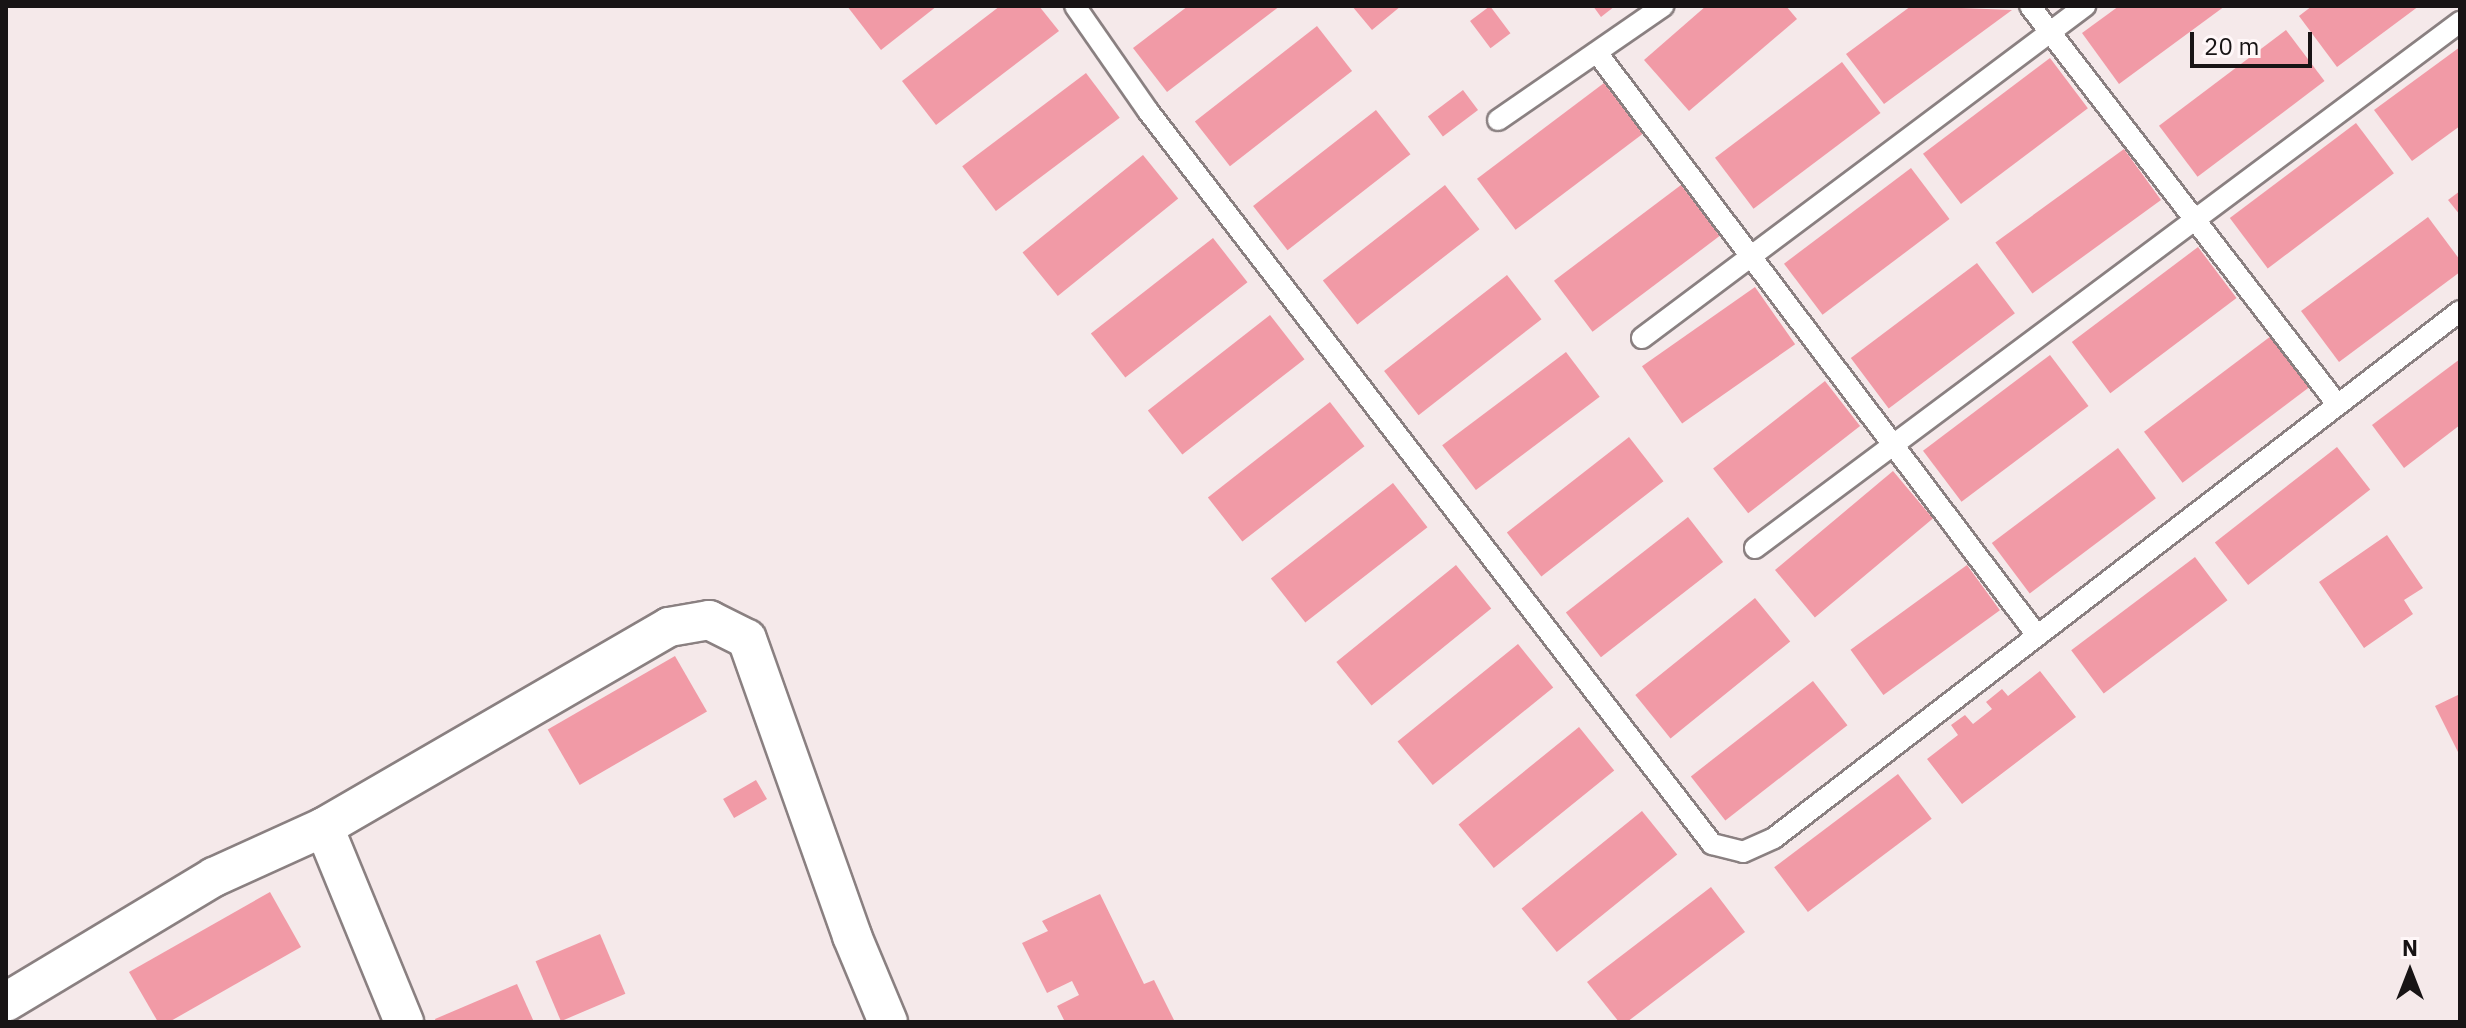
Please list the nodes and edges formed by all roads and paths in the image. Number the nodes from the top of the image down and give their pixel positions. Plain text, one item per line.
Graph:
1 (1075, 6) edge
2 (1663, 6) edge
3 (2030, 6) edge
4 (2085, 6) edge
5 (2460, 22) edge
6 (2049, 31) junction
7 (1598, 54) junction
8 (1498, 120) dead end
9 (2194, 219) junction
10 (1751, 257) junction
11 (2460, 311) edge
12 (1642, 338) dead end
13 (2337, 404) junction
14 (1892, 446) junction
15 (1755, 548) dead end
16 (2036, 634) junction
17 (324, 827) junction
18 (6, 1002) edge
19 (404, 1022) edge
20 (888, 1022) edge

1 - 16 lane
2 - 7 lane
3 - 6 lane
4 - 6 lane
5 - 9 lane
6 - 9 lane
6 - 10 lane
7 - 8 lane
7 - 10 lane
9 - 13 lane
9 - 14 lane
10 - 12 lane
10 - 14 lane
11 - 13 lane
13 - 16 lane
14 - 15 lane
14 - 16 lane
17 - 18 street
17 - 19 street
17 - 20 street

